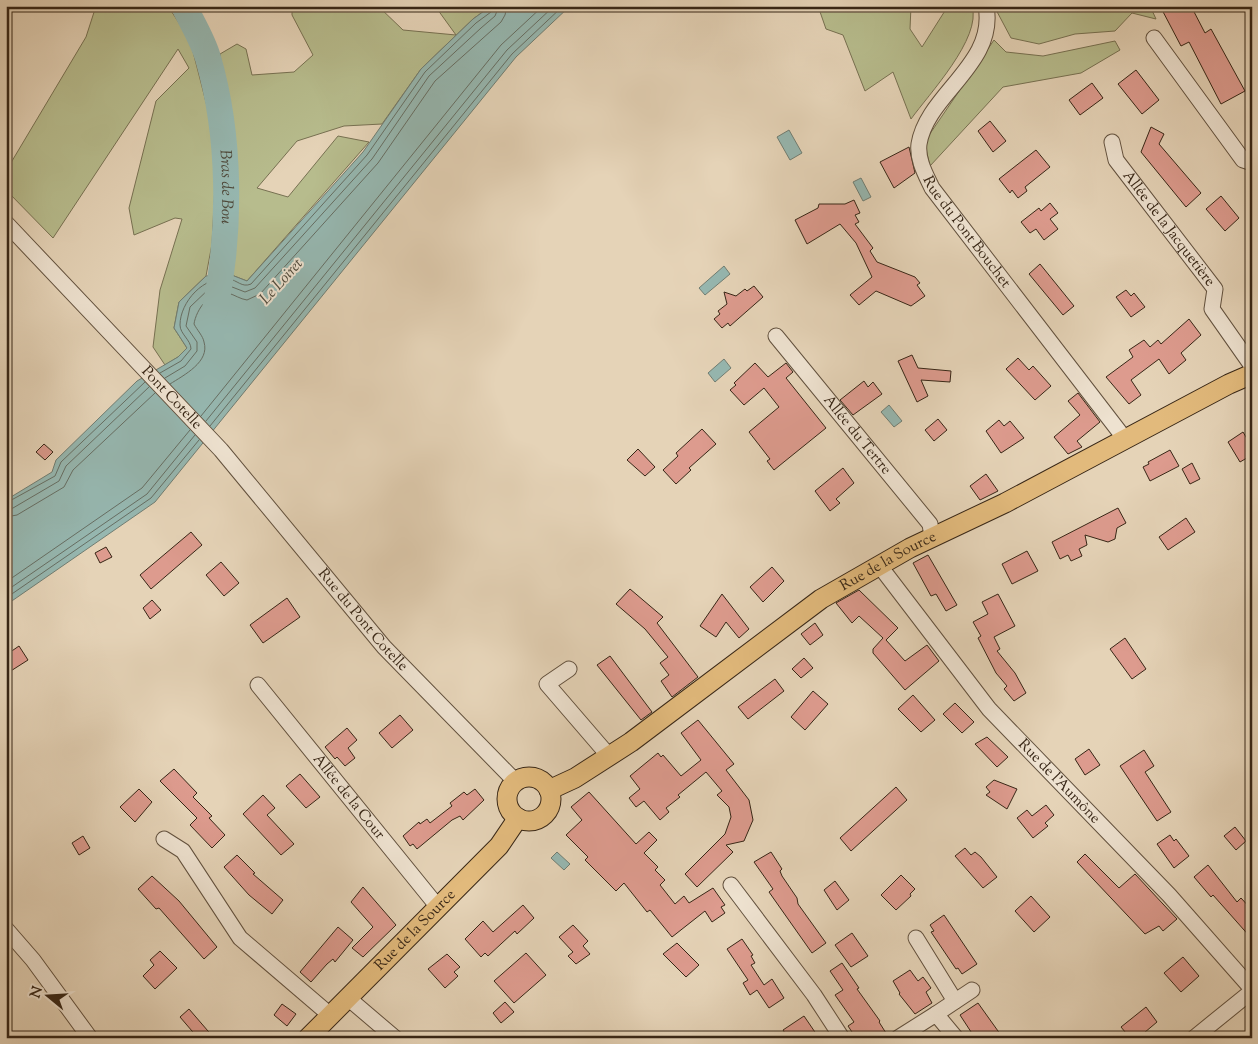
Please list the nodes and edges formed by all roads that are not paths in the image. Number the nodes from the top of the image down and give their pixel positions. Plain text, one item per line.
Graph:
1 (986, 6) edge
2 (1154, 38) dead end
3 (1112, 142) dead end
4 (1252, 163) edge
5 (6, 223) edge
6 (776, 336) dead end
7 (1252, 366) edge
8 (1252, 374) edge
9 (1125, 439) junction
10 (221, 450) joint
11 (932, 537) junction
12 (879, 565) junction
13 (569, 669) dead end
14 (258, 685) dead end
15 (609, 756) junction
16 (516, 781) junction
17 (549, 790) junction
18 (518, 818) junction
19 (164, 839) dead end
20 (731, 885) dead end
21 (438, 907) junction
22 (6, 929) edge
23 (916, 938) dead end
24 (12, 944) edge
25 (972, 990) dead end
26 (1252, 990) edge
27 (348, 998) junction
28 (956, 1001) junction
29 (936, 1014) junction
30 (330, 1015) junction
31 (90, 1038) edge
32 (308, 1038) edge
33 (395, 1038) edge
34 (842, 1038) edge
35 (898, 1038) edge
36 (956, 1038) edge
37 (1194, 1038) edge

1 - 9 street, Rue du Pont Bouchet
2 - 4 street
3 - 7 street, Allée de la Jacquetière
5 - 10 street, Pont Cotelle
6 - 11 street, Allée du Tertre
8 - 9 main road, Rue de la Source
9 - 11 main road, Rue de la Source
10 - 16 street, Rue du Pont Cotelle
11 - 12 main road, Rue de la Source
12 - 15 main road, Rue de la Source
12 - 26 street, Rue de l'Aumône
13 - 15 street
14 - 21 street, Allée de la Cour
15 - 17 main road, Rue de la Source
16 - 17 main road
16 - 18 main road
17 - 18 main road
18 - 21 main road, Rue de la Source
19 - 30 street
20 - 34 street
21 - 27 main road, Rue de la Source
22 - 24 street
23 - 28 street
24 - 31 street
25 - 28 street
26 - 37 street
27 - 30 main road, Rue de la Source
27 - 33 street
28 - 29 street
29 - 35 street
29 - 36 street
30 - 32 main road, Rue de la Source

